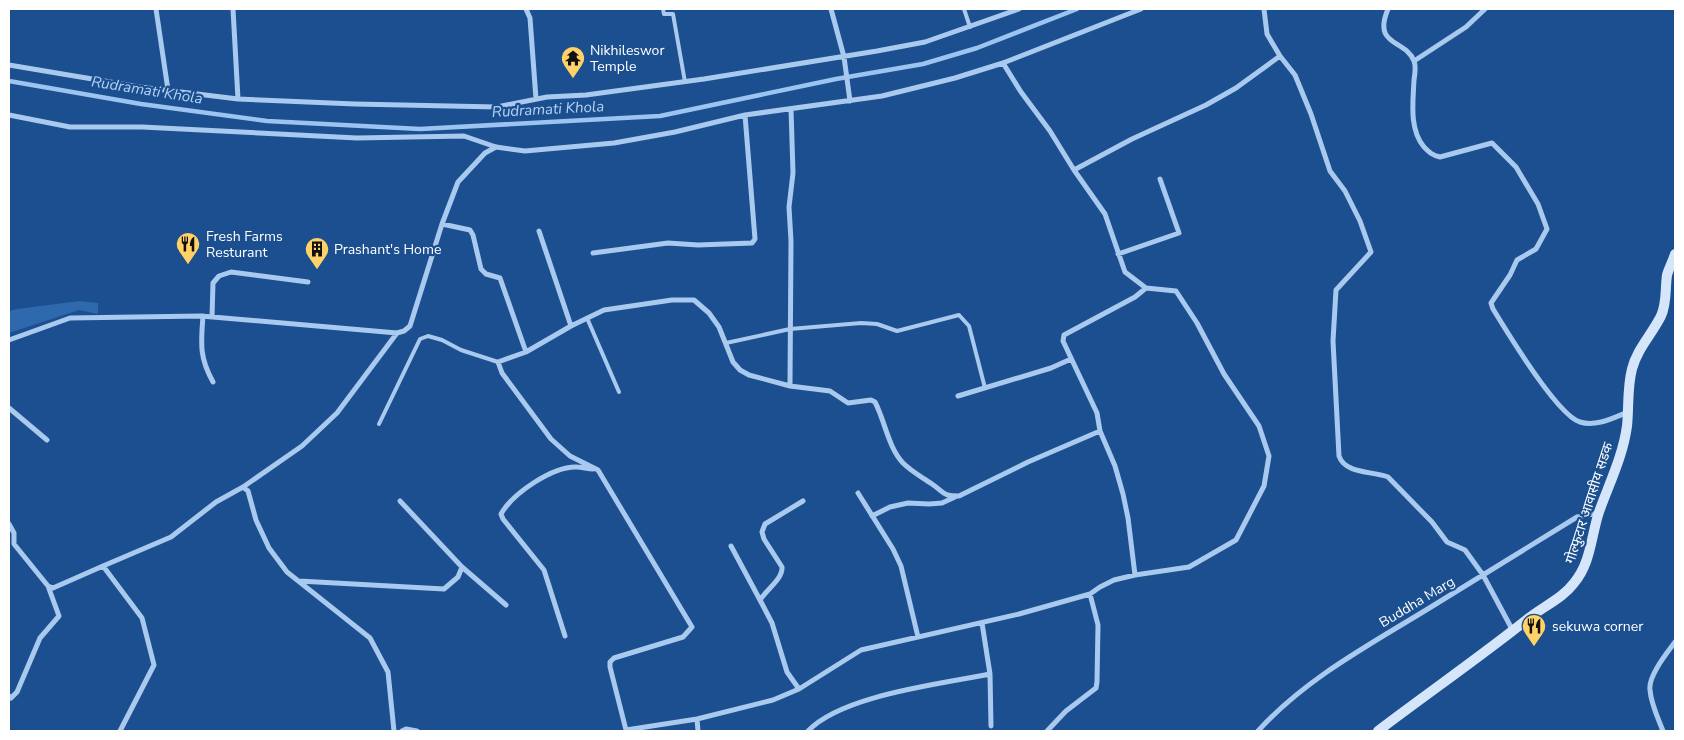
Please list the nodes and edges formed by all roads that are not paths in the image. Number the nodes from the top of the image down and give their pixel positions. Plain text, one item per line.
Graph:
1 (156, 9) edge
2 (233, 9) edge
3 (526, 9) edge
4 (663, 9) edge
5 (831, 9) edge
6 (964, 9) edge
7 (1019, 9) edge
8 (1141, 9) edge
9 (1264, 9) edge
10 (1388, 9) edge
11 (1485, 9) edge
12 (970, 27) junction
13 (1280, 56) junction
14 (844, 57) junction
15 (1414, 60) junction
16 (1003, 62) junction
17 (9, 65) edge
18 (684, 82) junction
19 (168, 90) junction
20 (238, 99) junction
21 (536, 99) junction
22 (850, 102) junction
23 (791, 109) junction
24 (9, 115) edge
25 (745, 116) junction
26 (496, 147) junction
27 (1074, 170) junction
28 (1160, 179) dead end
29 (442, 224) junction
30 (539, 231) dead end
31 (593, 253) dead end
32 (1118, 254) junction
33 (1675, 254) edge
34 (308, 282) dead end
35 (1146, 288) junction
36 (203, 316) junction
37 (212, 317) junction
38 (587, 318) junction
39 (571, 326) junction
40 (790, 329) junction
41 (397, 333) junction
42 (9, 340) edge
43 (726, 343) junction
44 (526, 352) junction
45 (1071, 359) junction
46 (498, 362) junction
47 (213, 382) dead end
48 (790, 386) junction
49 (985, 388) junction
50 (619, 392) dead end
51 (958, 396) dead end
52 (9, 408) edge
53 (1628, 412) junction
54 (380, 424) dead end
55 (1100, 431) junction
56 (47, 440) dead end
57 (598, 470) junction
58 (243, 487) junction
59 (858, 493) dead end
60 (959, 496) junction
61 (400, 501) dead end
62 (803, 501) dead end
63 (1599, 513) junction
64 (872, 516) junction
65 (9, 524) edge
66 (731, 546) dead end
67 (103, 566) junction
68 (462, 567) junction
69 (1135, 575) junction
70 (1483, 575) junction
71 (299, 581) junction
72 (48, 586) junction
73 (1090, 594) junction
74 (760, 600) junction
75 (506, 605) dead end
76 (982, 623) junction
77 (1513, 630) junction
78 (565, 636) dead end
79 (918, 637) junction
80 (1675, 642) edge
81 (990, 674) junction
82 (799, 689) junction
83 (9, 698) edge
84 (697, 719) junction
85 (992, 726) dead end
86 (120, 731) edge
87 (394, 731) edge
88 (402, 731) edge
89 (418, 731) edge
90 (624, 731) edge
91 (698, 731) edge
92 (808, 731) edge
93 (1047, 731) edge
94 (1258, 731) edge
95 (1378, 731) edge
96 (1663, 731) edge

1 - 19 street
2 - 20 street
3 - 21 street
4 - 18 lane
5 - 14 street
6 - 12 lane
7 - 12 street
8 - 16 street
9 - 13 street
10 - 15 street
11 - 15 street
12 - 14 street
13 - 27 street
13 - 70 street
14 - 18 street
14 - 22 street
15 - 53 street
16 - 22 street
16 - 27 street
17 - 19 street
18 - 21 street
19 - 20 street
20 - 21 street
22 - 23 street
23 - 25 street
23 - 40 street
24 - 26 street
25 - 26 street
25 - 31 street
26 - 29 street
27 - 32 street
28 - 32 street
29 - 41 street
29 - 44 street
30 - 39 street
32 - 35 street
33 - 53 main road, गोल्फुटार आवासीय सडक
34 - 37 street
35 - 45 street
35 - 69 street
36 - 37 street
36 - 42 street
36 - 47 street
37 - 41 street
38 - 39 street
38 - 43 street
38 - 50 lane
39 - 44 street
40 - 43 lane
40 - 48 street
40 - 49 lane
41 - 58 street
43 - 48 street
44 - 46 street
45 - 49 street
45 - 55 street
46 - 54 lane
46 - 57 street
48 - 60 street
49 - 51 street
52 - 56 street
53 - 63 main road, गोल्फुटार आवासीय सडक
55 - 60 street
55 - 69 street
57 - 78 street
57 - 90 street
58 - 67 street
58 - 71 street
59 - 64 street
60 - 64 street
61 - 68 street
62 - 74 street
63 - 70 street, Buddha Marg
63 - 77 main road, गोल्फुटार आवासीय सडक
64 - 79 street
65 - 72 street
66 - 74 street
67 - 72 street
67 - 86 street
68 - 71 street
68 - 75 street
69 - 73 street
70 - 77 street
70 - 94 street, Buddha Marg
71 - 87 street
72 - 83 street
73 - 76 street
73 - 93 street
74 - 82 street
76 - 79 street
76 - 81 street
77 - 95 main road, गोल्फुटार आवासीय सडक
79 - 82 street
80 - 96 street
81 - 85 street
81 - 92 street
82 - 84 street
84 - 90 street
84 - 91 street
88 - 89 street

